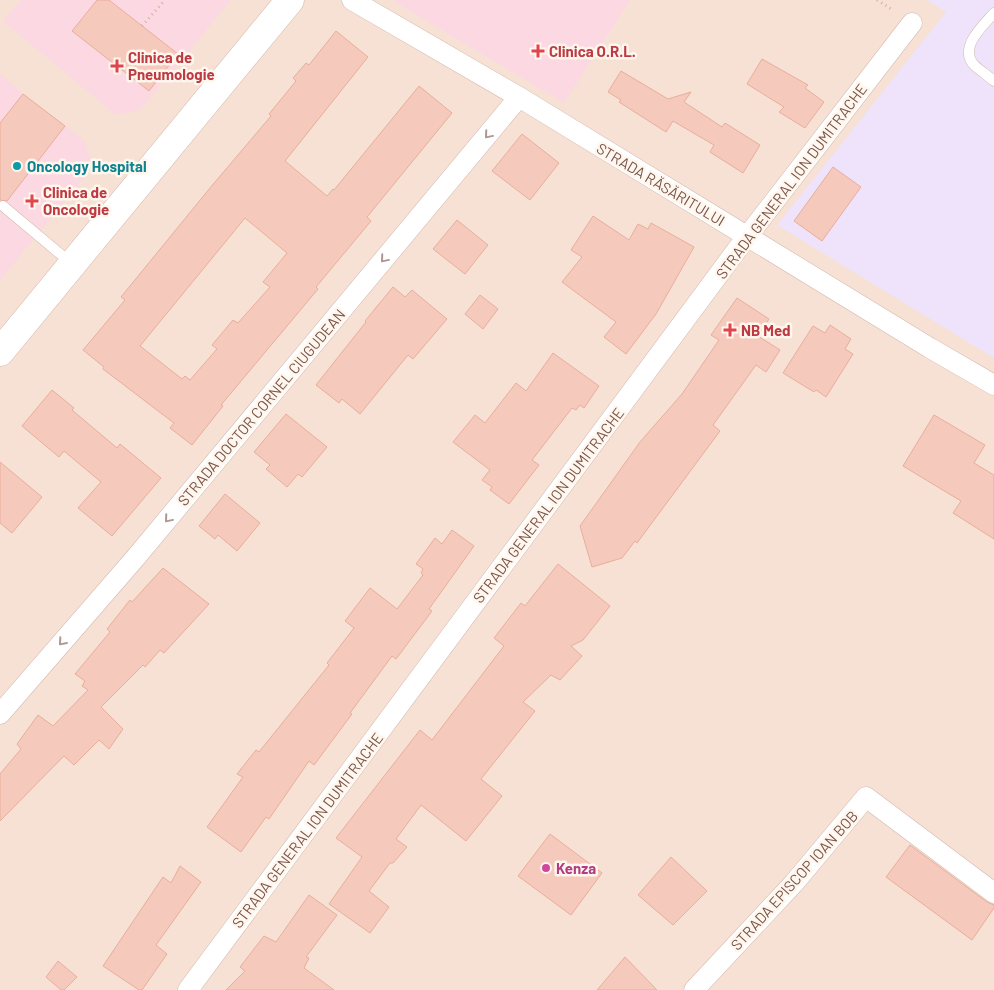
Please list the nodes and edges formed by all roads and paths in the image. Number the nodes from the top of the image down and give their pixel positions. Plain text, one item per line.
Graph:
1 (290, 0) edge
2 (352, 0) edge
3 (164, 1) edge
4 (994, 13) edge
5 (912, 23) dead end
6 (142, 26) dead end
7 (994, 81) edge
8 (519, 97) junction
9 (3, 206) dead end
10 (747, 237) junction
11 (73, 264) junction
12 (0, 352) edge
13 (994, 385) edge
14 (0, 714) edge
15 (994, 893) edge
16 (188, 990) edge
17 (694, 990) edge

1 - 11 main road
2 - 8 street, STRADA RĂSĂRITULUI
3 - 6 path
4 - 7 lane
5 - 10 street, STRADA GENERAL ION DUMITRACHE
8 - 10 street, STRADA RĂSĂRITULUI
8 -> 14 street, STRADA DOCTOR CORNEL CIUGUDEAN
9 - 11 lane
10 - 13 street, STRADA RĂSĂRITULUI
10 - 16 street, STRADA GENERAL ION DUMITRACHE
11 - 12 main road
15 - 17 street, STRADA EPISCOP IOAN BOB

